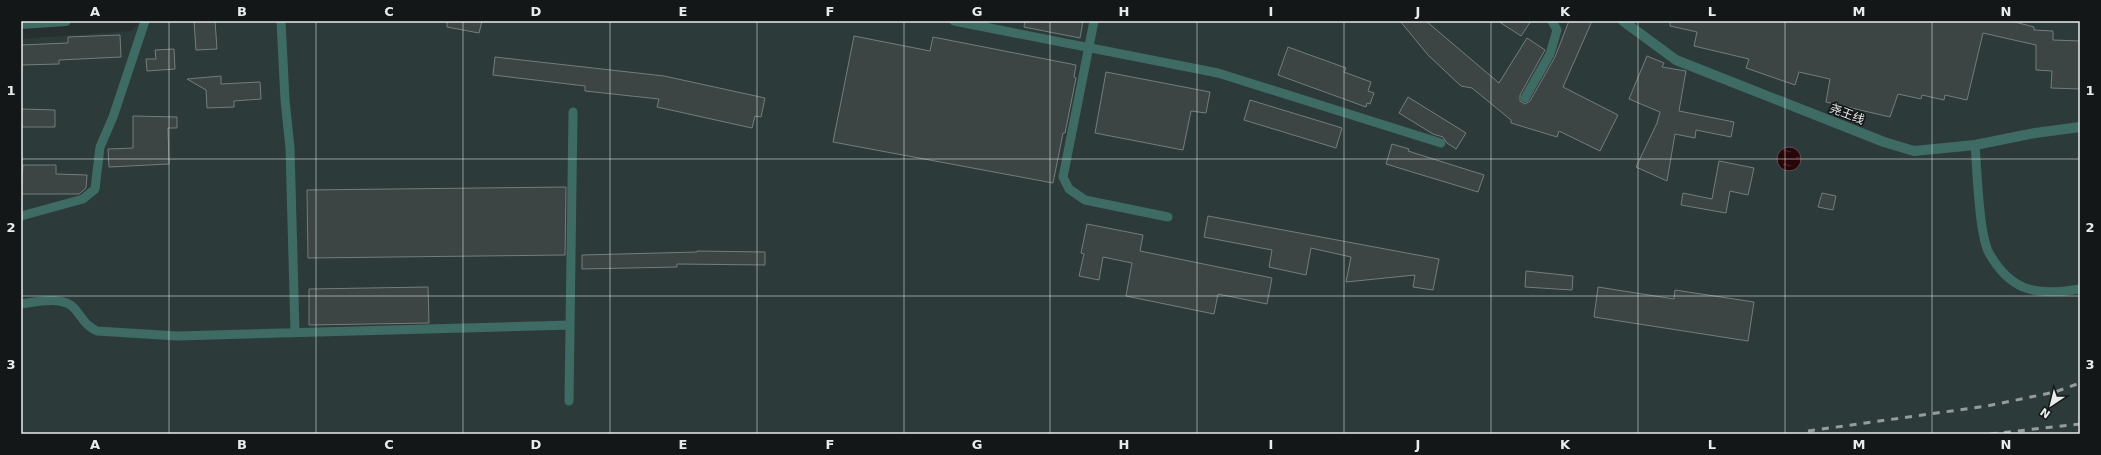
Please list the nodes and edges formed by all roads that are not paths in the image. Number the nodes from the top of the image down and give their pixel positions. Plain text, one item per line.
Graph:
1 (66, 21) edge
2 (145, 21) edge
3 (281, 21) edge
4 (954, 21) edge
5 (1094, 21) edge
6 (1552, 21) edge
7 (1623, 21) edge
8 (21, 24) edge
9 (1088, 47) junction
10 (1525, 98) dead end
11 (573, 112) dead end
12 (2080, 126) edge
13 (1441, 144) dead end
14 (1975, 145) junction
15 (21, 216) edge
16 (1168, 217) dead end
17 (2080, 289) edge
18 (21, 304) edge
19 (570, 325) junction
20 (295, 332) junction
21 (569, 401) dead end

1 - 8 street
2 - 15 lane
3 - 20 lane
4 - 9 lane
5 - 9 lane
6 - 10 lane
7 - 14 street, 尧王线
9 - 13 lane
9 - 16 lane
11 - 19 lane
12 - 14 street, 尧王线
14 - 17 lane
18 - 20 lane
19 - 20 lane
19 - 21 lane

